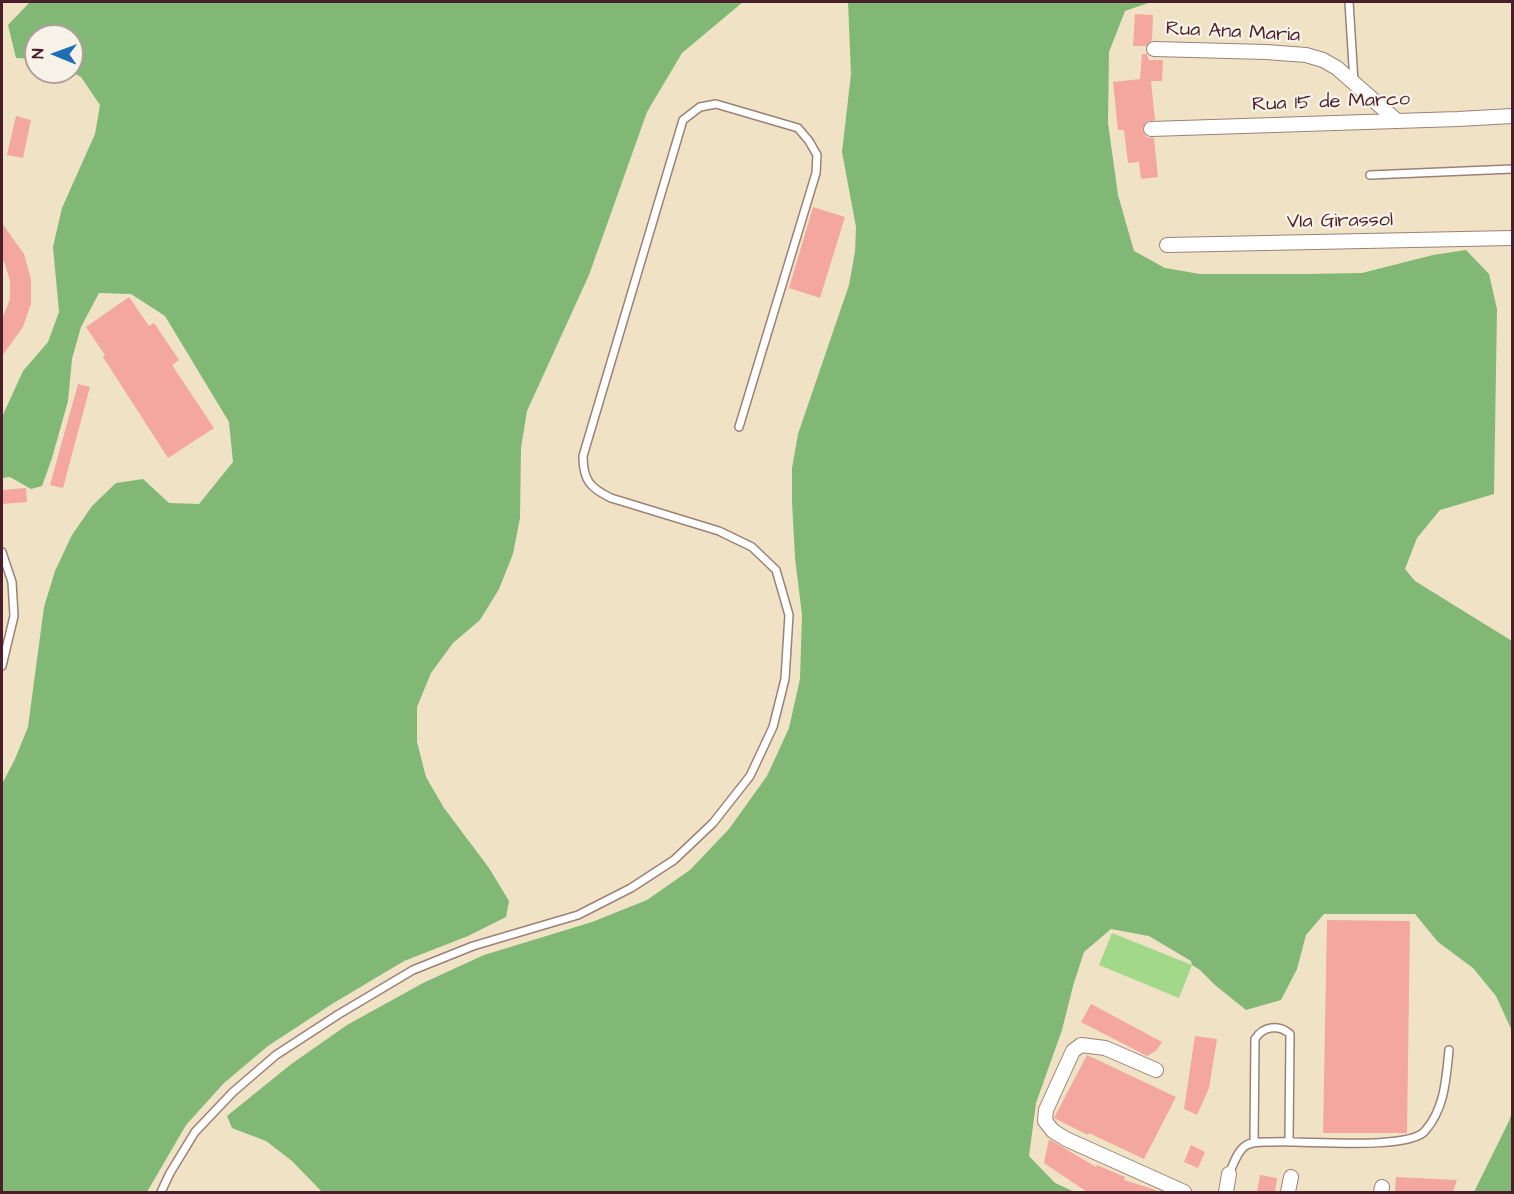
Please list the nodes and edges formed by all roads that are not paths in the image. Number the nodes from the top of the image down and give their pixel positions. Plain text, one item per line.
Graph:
1 (1350, 2) edge
2 (1154, 49) dead end
3 (1354, 84) junction
4 (1512, 116) edge
5 (1396, 120) junction
6 (1151, 129) dead end
7 (1512, 169) edge
8 (1370, 175) dead end
9 (1512, 238) edge
10 (1167, 245) dead end
11 (739, 427) dead end
12 (2, 552) edge
13 (2, 666) edge
14 (1449, 1050) dead end
15 (1156, 1070) dead end
16 (1289, 1141) junction
17 (1254, 1143) junction
18 (1229, 1174) joint
19 (1291, 1177) dead end
20 (161, 1192) edge
21 (1184, 1192) edge
22 (1226, 1192) edge
23 (1288, 1192) edge

1 - 3 lane
2 - 3 street, Rua Ana Maria
3 - 5 street, Rua Ana Maria
4 - 5 street, Rua 15 de Marco
5 - 6 street, Rua 15 de Marco
7 - 8 lane
9 - 10 street, VIa Girassol
11 - 20 lane
12 - 13 lane
14 - 16 lane
15 - 21 street
16 - 17 lane
16 - 17 lane
17 - 18 lane
18 - 22 street
19 - 23 street

